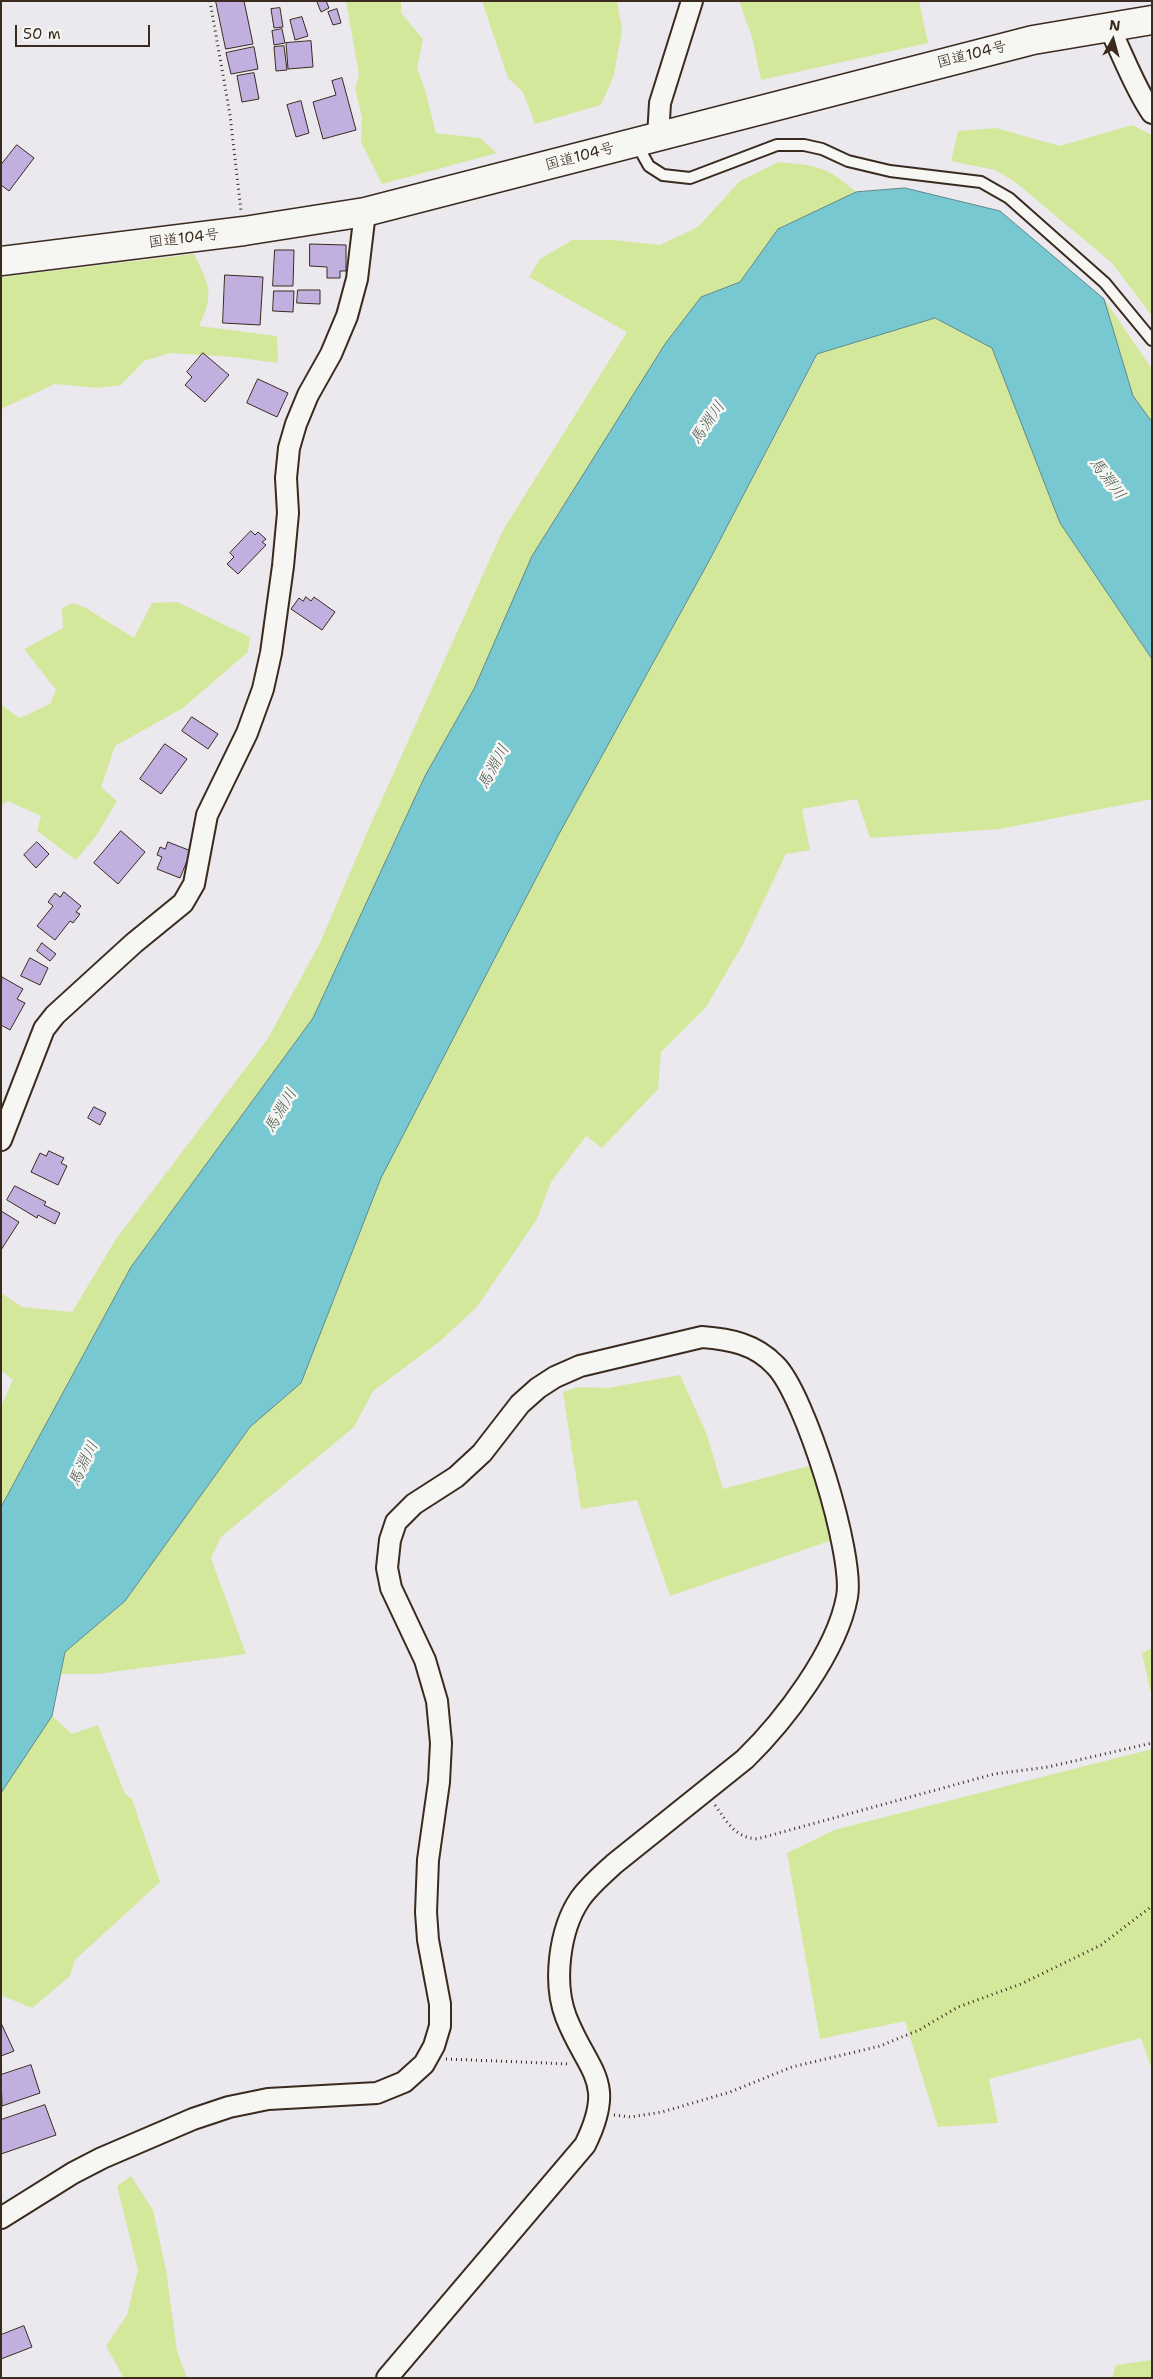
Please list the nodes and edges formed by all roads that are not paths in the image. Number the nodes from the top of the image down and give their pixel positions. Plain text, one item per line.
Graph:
1 (692, 1) edge
2 (1152, 20) edge
3 (1109, 26) junction
4 (1152, 113) edge
5 (647, 139) junction
6 (366, 212) junction
7 (1, 261) edge
8 (1152, 340) edge
9 (1, 1140) edge
10 (1, 2218) edge
11 (387, 2378) edge

1 - 5 street
2 - 3 highway, 国道104号
3 - 4 street
3 - 5 highway, 国道104号
5 - 6 highway, 国道104号
5 - 8 lane
6 - 7 highway, 国道104号
6 - 9 street
10 - 11 street

